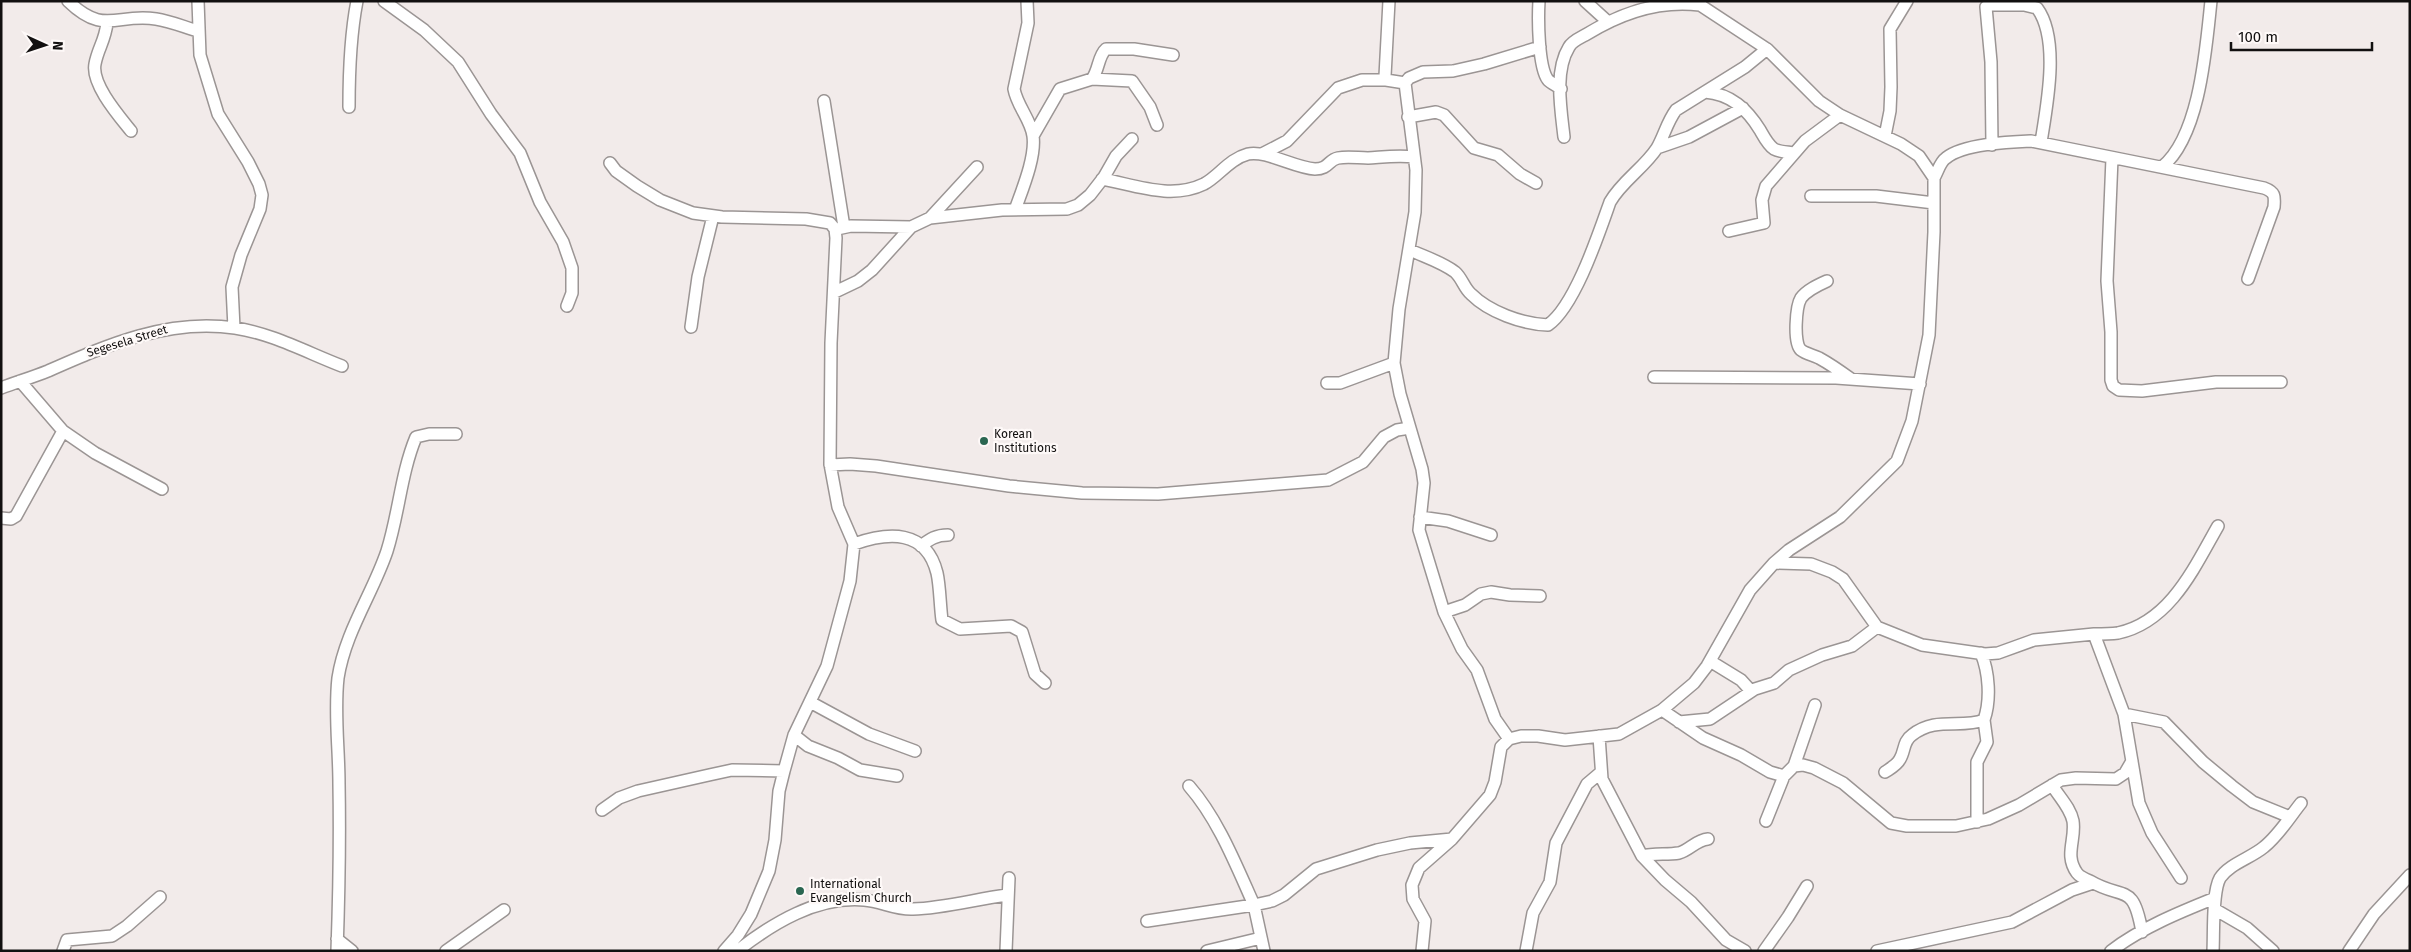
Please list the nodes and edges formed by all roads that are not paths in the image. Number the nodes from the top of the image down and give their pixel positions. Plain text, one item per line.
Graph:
1 (68, 1) edge
2 (198, 1) edge
3 (358, 1) edge
4 (384, 1) edge
5 (1027, 1) edge
6 (1389, 1) edge
7 (1539, 1) edge
8 (1584, 1) edge
9 (1908, 1) edge
10 (2211, 1) edge
11 (1701, 3) edge
12 (1607, 21) junction
13 (107, 23) junction
14 (198, 31) junction
15 (1540, 47) junction
16 (1767, 49) junction
17 (1173, 55) dead end
18 (1092, 80) junction
19 (1386, 80) junction
20 (1405, 83) junction
21 (1561, 89) junction
22 (1705, 92) junction
23 (824, 100) dead end
24 (349, 107) dead end
25 (1743, 108) junction
26 (1840, 115) junction
27 (1408, 117) junction
28 (1158, 125) dead end
29 (130, 131) dead end
30 (1033, 136) junction
31 (1885, 136) junction
32 (1564, 137) dead end
33 (1132, 139) dead end
34 (2041, 142) junction
35 (1992, 145) junction
36 (1657, 148) junction
37 (1794, 153) junction
38 (1262, 154) junction
39 (1414, 157) junction
40 (2112, 158) junction
41 (610, 163) dead end
42 (976, 167) dead end
43 (2162, 167) junction
44 (1934, 178) junction
45 (1102, 179) junction
46 (1536, 184) dead end
47 (1812, 196) dead end
48 (1934, 203) junction
49 (1015, 210) junction
50 (713, 216) junction
51 (930, 218) junction
52 (839, 228) junction
53 (911, 228) junction
54 (1729, 231) dead end
55 (1410, 250) junction
56 (2248, 279) dead end
57 (1827, 282) dead end
58 (834, 292) junction
59 (567, 306) dead end
60 (691, 327) dead end
61 (234, 328) junction
62 (1394, 362) junction
63 (342, 366) dead end
64 (1654, 377) dead end
65 (1851, 379) junction
66 (20, 381) junction
67 (2281, 382) dead end
68 (1327, 383) dead end
69 (1920, 384) junction
70 (1, 388) edge
71 (1410, 428) junction
72 (63, 431) junction
73 (456, 434) dead end
74 (830, 465) junction
75 (162, 489) dead end
76 (1, 518) edge
77 (1420, 518) junction
78 (2218, 526) dead end
79 (948, 535) dead end
80 (1491, 535) dead end
81 (854, 544) junction
82 (921, 546) junction
83 (1774, 563) junction
84 (1540, 596) dead end
85 (1444, 612) junction
86 (1877, 627) junction
87 (2094, 634) junction
88 (1981, 653) junction
89 (1710, 660) junction
90 (1045, 683) dead end
91 (1751, 691) junction
92 (810, 702) junction
93 (1815, 705) dead end
94 (1662, 710) junction
95 (2124, 714) junction
96 (1984, 720) junction
97 (1678, 722) junction
98 (794, 735) junction
99 (1599, 736) junction
100 (1509, 739) junction
101 (915, 751) dead end
102 (2132, 760) junction
103 (1794, 766) junction
104 (784, 771) junction
105 (1885, 772) dead end
106 (1600, 773) junction
107 (897, 776) dead end
108 (1784, 776) junction
109 (2052, 785) junction
110 (1190, 786) dead end
111 (2301, 803) dead end
112 (602, 810) dead end
113 (2290, 817) junction
114 (1766, 821) dead end
115 (1978, 822) junction
116 (1452, 839) junction
117 (1708, 839) dead end
118 (1642, 856) junction
119 (2410, 875) edge
120 (1009, 878) dead end
121 (2180, 878) dead end
122 (2093, 883) junction
123 (1807, 886) dead end
124 (1007, 895) junction
125 (160, 897) dead end
126 (2215, 904) junction
127 (1254, 905) junction
128 (504, 910) dead end
129 (1146, 921) dead end
130 (2142, 932) junction
131 (1261, 938) junction
132 (337, 945) edge
133 (62, 951) edge
134 (352, 951) edge
135 (446, 951) edge
136 (724, 951) edge
137 (737, 951) edge
138 (1006, 951) edge
139 (1207, 951) edge
140 (1264, 951) edge
141 (1422, 951) edge
142 (1526, 951) edge
143 (1745, 951) edge
144 (1764, 951) edge
145 (1877, 951) edge
146 (2111, 951) edge
147 (2213, 951) edge
148 (2273, 951) edge
149 (2349, 951) edge

1 - 13 street
2 - 14 street
3 - 24 street
4 - 59 street
5 - 30 street
6 - 19 street
7 - 15 street
8 - 12 street
9 - 31 street
10 - 43 street
11 - 12 street
11 - 16 street
12 - 21 street
13 - 14 street
13 - 29 street
14 - 61 street
15 - 20 street
15 - 21 street
16 - 22 street
16 - 26 street
17 - 18 street
18 - 28 street
18 - 30 street
19 - 20 street
19 - 38 street
20 - 27 street
21 - 32 street
22 - 25 street
22 - 36 street
23 - 52 street
25 - 36 street
25 - 37 street
26 - 31 street
26 - 37 street
27 - 39 street
27 - 46 street
30 - 49 street
31 - 44 street
33 - 45 street
34 - 35 street
34 - 35 street
34 - 40 street
35 - 44 street
36 - 55 street
37 - 54 street
38 - 39 street
38 - 45 street
39 - 55 street
40 - 43 street
40 - 67 street
41 - 50 street
42 - 51 street
43 - 56 street
44 - 48 street
45 - 49 street
47 - 48 street
48 - 69 street
49 - 51 street
50 - 52 street
50 - 60 street
51 - 53 street
52 - 53 street
52 - 58 street
53 - 58 street
55 - 62 street
57 - 65 street
58 - 74 street
61 - 63 street, Segesela Street
61 - 66 street, Segesela Street
62 - 68 street
62 - 71 street
64 - 65 street
65 - 69 street
66 - 70 street, Segesela Street
66 - 72 street
69 - 83 street
71 - 74 street
71 - 77 street
72 - 75 street
72 - 76 street
73 - 132 street
74 - 81 street
77 - 80 street
77 - 85 street
78 - 87 street
79 - 82 street
81 - 82 street
81 - 92 street
82 - 90 street
83 - 86 street
83 - 89 street
84 - 85 street
85 - 100 street
86 - 88 street
86 - 91 street
87 - 88 street
87 - 95 street
88 - 96 street
89 - 91 street
89 - 94 street
91 - 97 street
92 - 98 street
92 - 101 street
93 - 103 street
94 - 97 street
94 - 99 street
95 - 102 street
95 - 113 street
96 - 105 street
96 - 115 street
97 - 108 street
98 - 104 street
98 - 107 street
99 - 100 street
99 - 106 street
100 - 116 street
102 - 109 street
102 - 121 street
103 - 108 street
103 - 115 street
104 - 112 street
104 - 136 street
106 - 118 street
106 - 142 street
108 - 114 street
109 - 115 street
109 - 122 street
110 - 127 street
111 - 113 street
113 - 126 street
116 - 127 street
116 - 141 street
117 - 118 street
118 - 143 street
119 - 149 street
120 - 124 street
122 - 130 street
122 - 145 street
123 - 144 street
124 - 137 street
124 - 138 street
125 - 133 street
126 - 130 street
126 - 147 street
126 - 148 street
127 - 129 street
127 - 131 street
128 - 135 street
130 - 146 street
131 - 139 street
131 - 140 street
132 - 134 street

